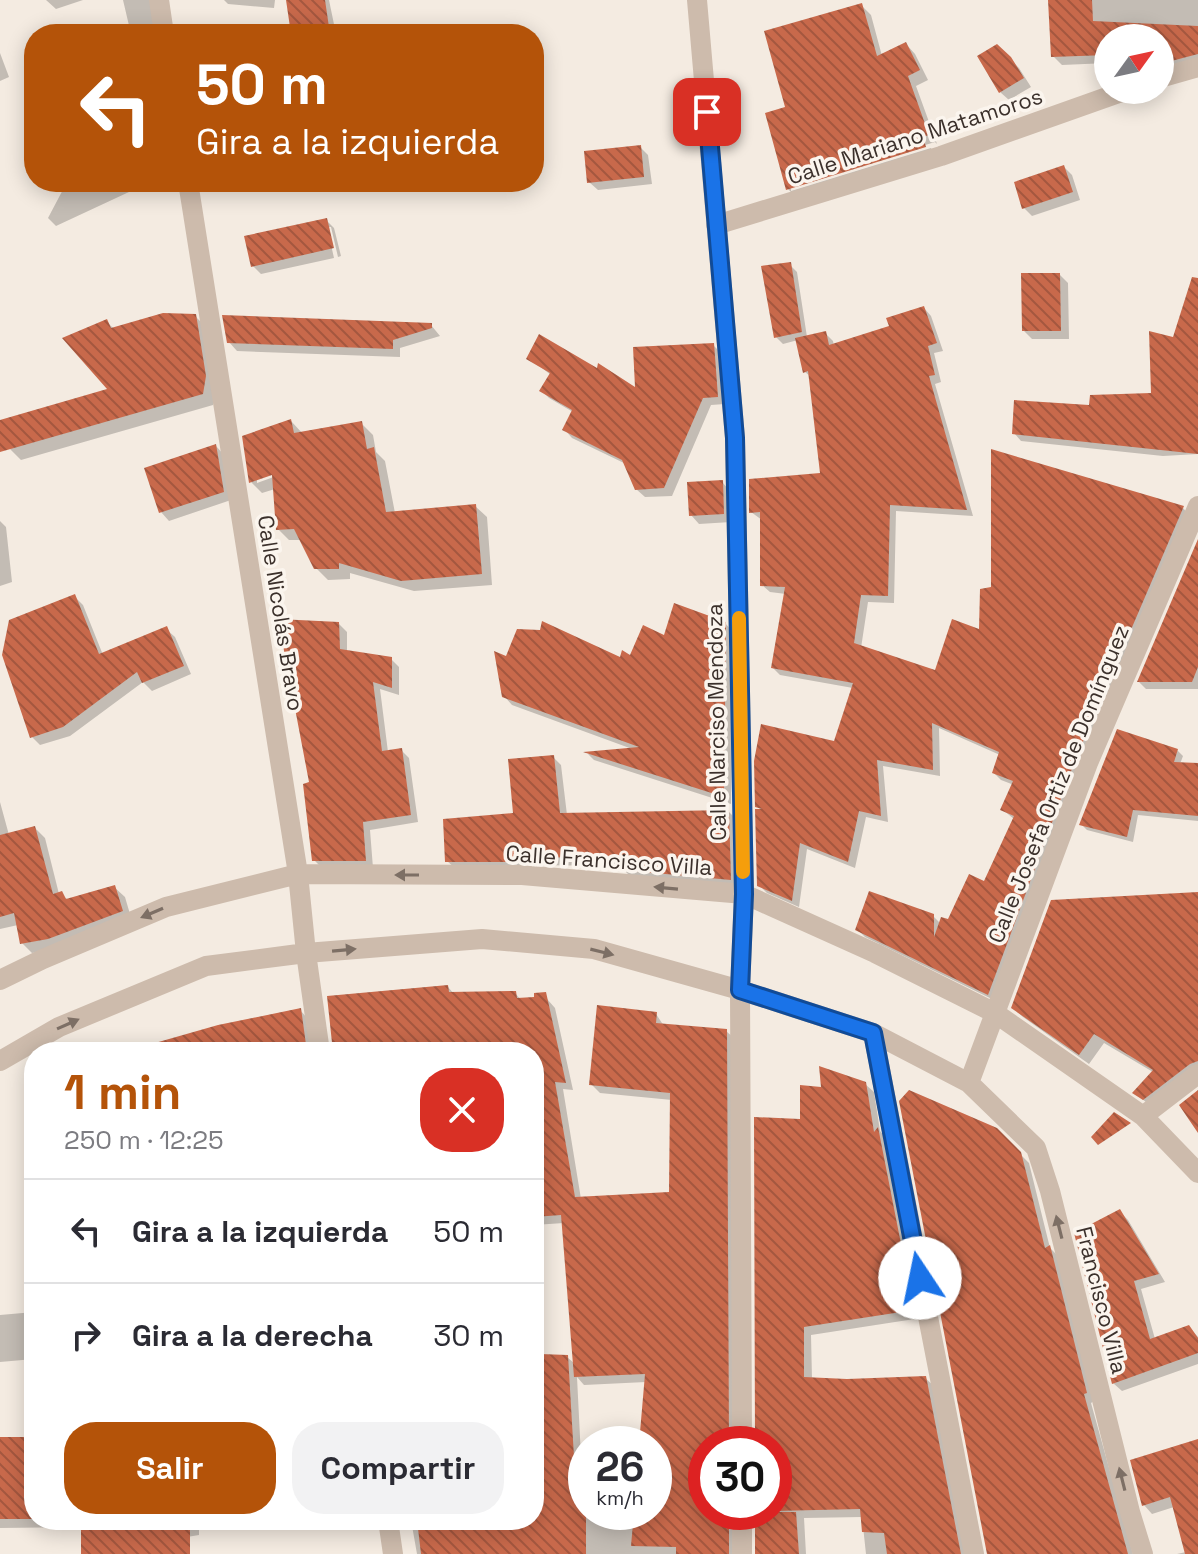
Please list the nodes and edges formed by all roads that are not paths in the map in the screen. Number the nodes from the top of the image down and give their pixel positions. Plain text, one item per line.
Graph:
1 (159, 0) edge
2 (697, 0) edge
3 (163, 24) edge
4 (1198, 67) edge
5 (1174, 74) edge
6 (1094, 102) edge
7 (190, 192) edge
8 (716, 225) junction
9 (1198, 506) edge
10 (298, 874) junction
11 (744, 894) junction
12 (306, 953) junction
13 (0, 980) edge
14 (740, 990) junction
15 (995, 1013) junction
16 (873, 1033) junction
17 (33, 1042) edge
18 (319, 1042) edge
19 (24, 1047) edge
20 (0, 1061) edge
21 (1198, 1074) edge
22 (969, 1083) junction
23 (1143, 1116) junction
24 (1198, 1173) edge
25 (742, 1426) edge
26 (389, 1530) edge
27 (742, 1530) edge
28 (393, 1554) edge
29 (742, 1554) edge
30 (974, 1554) edge
31 (1143, 1554) edge

1 - 3 street
2 - 8 street, Calle Narciso Mendoza
4 - 5 street
6 - 8 street, Calle Mariano Matamoros
7 - 10 street, Calle Nicolás Bravo
8 - 11 street, Calle Narciso Mendoza
9 - 15 street, Calle Josefa Ortiz de Domínguez
11 -> 10 street, Calle Francisco Villa
10 - 12 street, Calle Nicolás Bravo
10 -> 13 street, Calle Francisco Villa
11 - 14 street, Calle Narciso Mendoza
11 - 15 street, Calle Francisco Villa
12 -> 14 street
17 -> 12 street
12 - 18 street, Calle Nicolás Bravo
14 - 16 street
14 - 25 street, Calle Narciso Mendoza
15 - 22 street, Calle Josefa Ortiz de Domínguez
15 - 23 street, Calle Francisco Villa
16 - 22 street
16 - 30 street
20 -> 19 street
21 - 23 street
31 -> 22 street, Francisco Villa
23 - 24 street, Calle Francisco Villa
26 - 28 street
27 - 29 street

